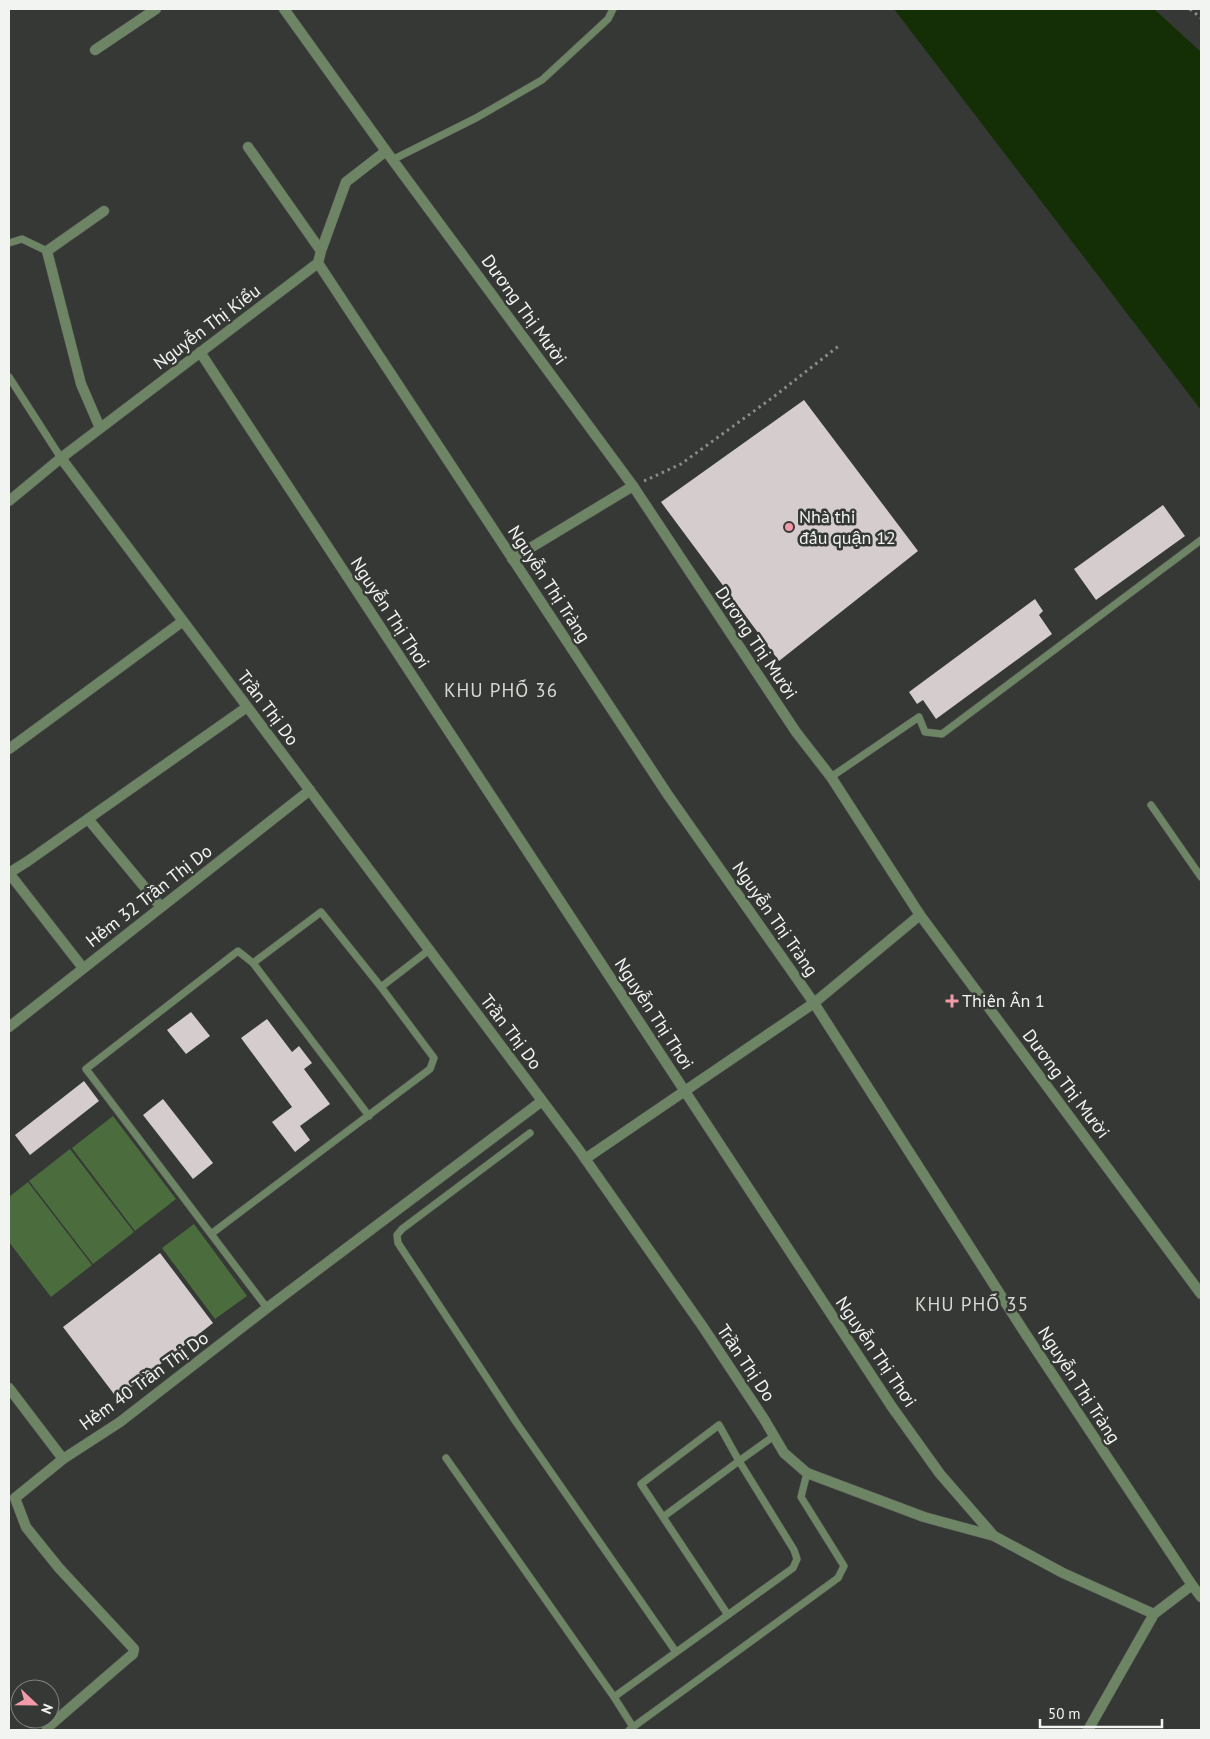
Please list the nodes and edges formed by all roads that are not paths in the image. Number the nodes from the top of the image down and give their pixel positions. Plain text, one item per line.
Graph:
1 (156, 9) edge
2 (284, 9) edge
3 (612, 9) edge
4 (95, 50) dead end
5 (248, 147) dead end
6 (389, 156) junction
7 (104, 211) dead end
8 (9, 243) edge
9 (47, 251) junction
10 (321, 251) junction
11 (318, 263) junction
12 (200, 352) junction
13 (9, 377) edge
14 (100, 428) junction
15 (61, 458) junction
16 (633, 486) junction
17 (9, 501) edge
18 (1201, 540) edge
19 (512, 558) junction
20 (183, 621) junction
21 (247, 707) junction
22 (9, 749) edge
23 (831, 777) junction
24 (310, 790) junction
25 (1151, 805) dead end
26 (88, 819) junction
27 (9, 873) edge
28 (1201, 877) edge
29 (161, 907) junction
30 (920, 915) junction
31 (429, 950) junction
32 (254, 963) junction
33 (83, 968) junction
34 (381, 987) junction
35 (814, 1003) junction
36 (9, 1027) edge
37 (686, 1092) junction
38 (542, 1101) junction
39 (369, 1116) junction
40 (530, 1133) dead end
41 (585, 1159) junction
42 (212, 1234) junction
43 (1201, 1294) edge
44 (267, 1308) junction
45 (9, 1388) edge
46 (774, 1436) junction
47 (446, 1458) dead end
48 (62, 1459) junction
49 (739, 1461) junction
50 (808, 1473) junction
51 (663, 1518) junction
52 (994, 1536) junction
53 (1192, 1585) junction
54 (1201, 1597) edge
55 (1154, 1614) junction
56 (728, 1615) junction
57 (676, 1652) junction
58 (614, 1698) junction
59 (60, 1717) edge
60 (631, 1729) edge
61 (1088, 1730) edge

1 - 4 street
2 - 6 street, Dương Thị Mười
3 - 6 lane
5 - 10 street
6 - 10 street
6 - 16 street, Dương Thị Mười
7 - 9 street
8 - 9 lane
9 - 14 street
10 - 11 street
11 - 12 street, Nguyễn Thị Kiểu
11 - 19 street, Nguyễn Thị Tràng
12 - 14 street, Nguyễn Thị Kiểu
12 - 37 street, Nguyễn Thị Thơi
13 - 15 lane
14 - 15 street, Nguyễn Thị Kiểu
15 - 17 street, Nguyễn Thị Kiểu
15 - 20 street, Trần Thị Do
16 - 19 street
16 - 23 street, Dương Thị Mười
18 - 23 lane
19 - 35 street, Nguyễn Thị Tràng
20 - 21 street, Trần Thị Do
20 - 22 street
21 - 24 street, Trần Thị Do
21 - 26 street
23 - 30 street, Dương Thị Mười
24 - 29 street, Hẻm 32 Trần Thị Do
24 - 31 street, Trần Thị Do
25 - 28 lane
26 - 27 street
26 - 29 street
27 - 33 street
29 - 33 street, Hẻm 32 Trần Thị Do
30 - 35 street
30 - 43 street, Dương Thị Mười
31 - 34 lane
31 - 38 street, Trần Thị Do
32 - 34 lane
32 - 39 lane
32 - 42 lane
33 - 36 street, Hẻm 32 Trần Thị Do
34 - 39 lane
35 - 37 street
35 - 53 street, Nguyễn Thị Tràng
37 - 41 street
37 - 52 street, Nguyễn Thị Thơi
38 - 41 street, Trần Thị Do
38 - 44 street, Hẻm 40 Trần Thị Do
39 - 42 lane
40 - 57 lane
41 - 46 street, Trần Thị Do
42 - 44 lane
44 - 48 street, Hẻm 40 Trần Thị Do
45 - 48 street
46 - 49 lane
46 - 50 street, Trần Thị Do
47 - 58 lane
48 - 59 street, Hẻm 40 Trần Thị Do
49 - 51 lane
49 - 51 lane
49 - 56 lane
50 - 52 street, Trần Thị Do
50 - 60 lane
51 - 56 lane
52 - 55 street, Nguyễn Thị Thơi
53 - 54 street, Nguyễn Thị Tràng
53 - 55 street
55 - 61 street
56 - 57 lane
57 - 58 lane
58 - 60 lane

